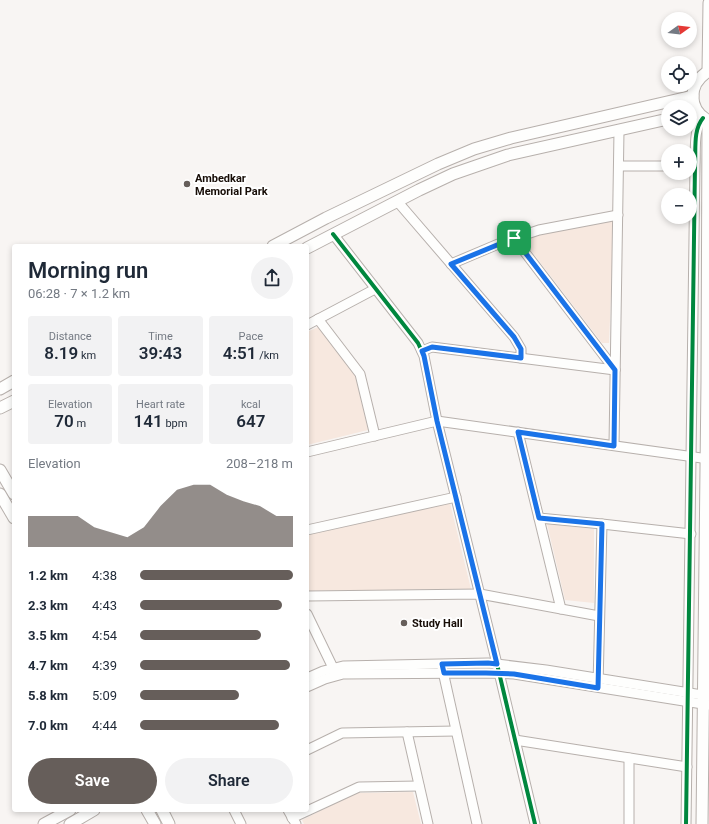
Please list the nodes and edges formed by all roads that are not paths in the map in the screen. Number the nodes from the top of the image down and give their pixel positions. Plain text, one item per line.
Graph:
1 (709, 3) edge
2 (709, 71) edge
3 (693, 96) junction
4 (702, 117) edge
5 (661, 121) edge
6 (619, 131) junction
7 (694, 144) edge
8 (619, 166) junction
9 (661, 166) edge
10 (692, 180) edge
11 (397, 201) junction
12 (618, 215) junction
13 (333, 234) junction
14 (514, 238) junction
15 (276, 244) edge
16 (309, 247) edge
17 (451, 264) junction
18 (375, 288) junction
19 (318, 319) junction
20 (309, 324) edge
21 (422, 351) junction
22 (521, 358) junction
23 (615, 370) junction
24 (12, 382) edge
25 (0, 389) edge
26 (12, 402) edge
27 (0, 408) edge
28 (437, 421) junction
29 (518, 432) junction
30 (375, 436) junction
31 (614, 446) junction
32 (309, 452) edge
33 (692, 456) junction
34 (708, 458) edge
35 (0, 470) edge
36 (12, 491) edge
37 (0, 494) edge
38 (456, 497) junction
39 (12, 515) edge
40 (539, 518) junction
41 (602, 524) junction
42 (309, 530) edge
43 (691, 534) junction
44 (480, 594) junction
45 (309, 596) edge
46 (561, 609) junction
47 (600, 616) junction
48 (309, 618) edge
49 (497, 664) junction
50 (442, 668) junction
51 (335, 672) junction
52 (500, 674) junction
53 (309, 677) edge
54 (598, 684) junction
55 (309, 686) edge
56 (689, 698) junction
57 (706, 701) edge
58 (456, 730) junction
59 (407, 732) junction
60 (515, 740) junction
61 (309, 749) edge
62 (629, 758) junction
63 (687, 767) junction
64 (419, 786) junction
65 (309, 809) edge
66 (66, 812) edge
67 (91, 812) edge
68 (148, 812) edge
69 (163, 812) edge
70 (235, 812) edge
71 (303, 812) edge
72 (292, 817) edge
73 (44, 824) edge
74 (70, 824) edge
75 (155, 824) edge
76 (169, 824) edge
77 (241, 824) edge
78 (428, 824) edge
79 (477, 824) edge
80 (534, 824) edge
81 (629, 824) edge
82 (686, 824) edge
83 (702, 824) edge

1 - 2 street
2 - 3 street
3 - 4 street
3 - 15 street
4 - 7 street
4 - 34 street
5 - 6 street
6 - 8 street
6 - 11 street
8 - 9 street
8 - 12 street
10 - 33 street
11 - 13 street
11 - 17 street
12 - 14 street
12 - 23 street
13 - 16 street
13 - 18 street
14 - 17 street
14 - 23 street
17 - 22 street
18 - 19 street
18 - 21 street
19 - 20 street
19 - 30 street
21 - 22 street
21 - 28 street
22 - 23 street
23 - 31 street
24 - 25 street
26 - 27 street
28 - 29 street
28 - 30 street
28 - 38 street
29 - 31 street
29 - 40 street
30 - 32 street
31 - 33 street
33 - 34 street
33 - 43 street
34 - 57 street
35 - 36 street
37 - 39 street
38 - 42 street
38 - 44 street
40 - 41 street
40 - 46 street
41 - 43 street
41 - 47 street
43 - 56 street
44 - 45 street
44 - 46 street
44 - 49 street
46 - 47 street
47 - 54 street
48 - 51 street
49 - 50 street
49 - 52 street
49 - 54 street
50 - 51 street
50 - 52 street
50 - 58 street
51 - 53 street
51 - 55 street
52 - 54 street
52 - 60 street
54 - 56 street
56 - 57 street
56 - 63 street
57 - 83 street
58 - 59 street
58 - 79 street
59 - 61 street
59 - 64 street
60 - 62 street
60 - 80 street
62 - 63 street
62 - 81 street
63 - 82 street
64 - 65 street
64 - 78 street
66 - 73 street
67 - 74 street
68 - 75 street
69 - 76 street
70 - 77 street
71 - 72 street

